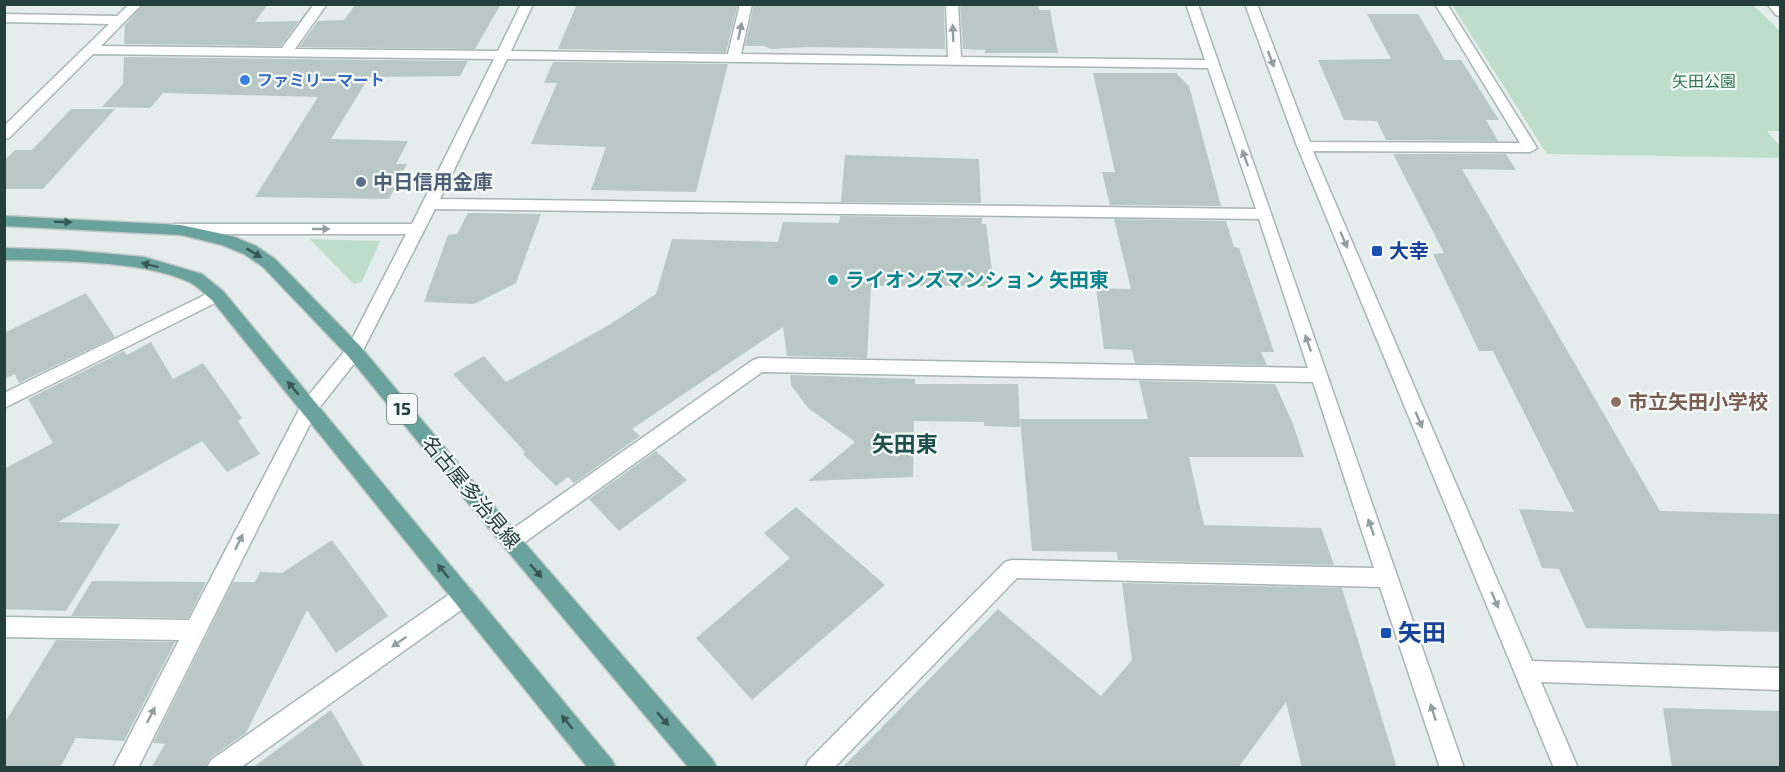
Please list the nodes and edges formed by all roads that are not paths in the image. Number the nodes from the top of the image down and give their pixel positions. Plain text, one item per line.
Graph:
1 (136, 4) edge
2 (321, 4) edge
3 (527, 4) edge
4 (746, 4) edge
5 (952, 4) edge
6 (1192, 4) edge
7 (1251, 4) edge
8 (1441, 4) edge
9 (1773, 4) edge
10 (1780, 12) edge
11 (4, 18) edge
12 (121, 20) junction
13 (91, 50) junction
14 (285, 53) junction
15 (502, 56) junction
16 (734, 58) junction
17 (955, 61) junction
18 (1211, 64) junction
19 (4, 135) edge
20 (1304, 146) junction
21 (430, 204) junction
22 (1265, 214) junction
23 (4, 221) edge
24 (158, 229) junction
25 (416, 229) junction
26 (4, 254) edge
27 (217, 295) junction
28 (354, 351) junction
29 (1319, 375) junction
30 (4, 400) edge
31 (309, 407) junction
32 (511, 541) junction
33 (1389, 578) junction
34 (464, 596) junction
35 (4, 627) edge
36 (194, 630) junction
37 (1524, 670) junction
38 (1780, 679) edge
39 (125, 768) edge
40 (219, 768) edge
41 (604, 768) edge
42 (705, 768) edge
43 (817, 768) edge
44 (1452, 768) edge
45 (1566, 768) edge

1 - 12 street
2 - 14 street
3 - 15 street
16 -> 4 street
17 -> 5 street
6 - 18 street
7 -> 20 street
8 - 20 street
9 - 10 street
11 - 12 street
12 - 13 street
13 - 14 street
13 - 19 street
14 - 15 street
15 - 16 street
15 - 21 street
16 - 17 street
17 - 18 street
22 -> 18 street
20 -> 37 street
21 - 22 street
21 - 25 street
29 -> 22 street
23 -> 24 main road, 名古屋多治見線 / 15
24 -> 25 street
24 -> 28 main road, 名古屋多治見線 / 15
25 - 28 street
27 -> 26 main road
27 - 30 street
31 -> 27 main road
28 - 31 street
28 - 32 main road, 名古屋多治見線 / 15
29 - 32 street
33 -> 29 street
34 -> 31 main road
36 -> 31 street
32 -> 42 main road, 名古屋多治見線 / 15
33 - 43 street
44 -> 33 street
34 -> 40 street
41 -> 34 main road
35 - 36 street
39 -> 36 street
37 - 38 street
37 - 45 street

